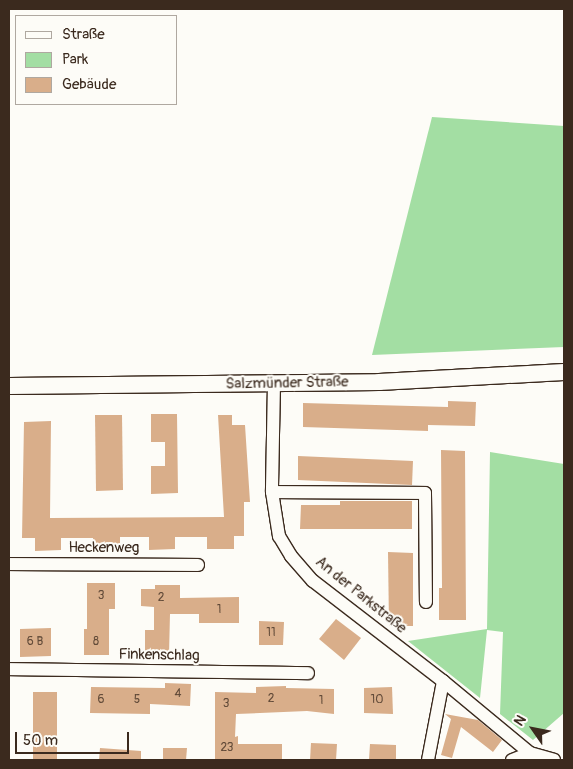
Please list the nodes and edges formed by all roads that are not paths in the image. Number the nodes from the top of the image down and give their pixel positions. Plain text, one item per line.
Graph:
1 (564, 372) edge
2 (274, 383) junction
3 (9, 386) edge
4 (272, 492) junction
5 (9, 564) edge
6 (198, 565) dead end
7 (426, 602) dead end
8 (9, 669) edge
9 (308, 673) dead end
10 (443, 680) junction
11 (530, 753) junction
12 (428, 760) edge
13 (512, 760) edge
14 (554, 760) edge

1 - 2 street, Salzmünder Straße
2 - 3 street, Salzmünder Straße
2 - 4 street, An der Parkstraße
4 - 7 street
4 - 10 street, An der Parkstraße
5 - 6 street, Heckenweg
8 - 9 street, Finkenschlag
10 - 11 street, An der Parkstraße
10 - 12 street
11 - 13 street
11 - 14 street

